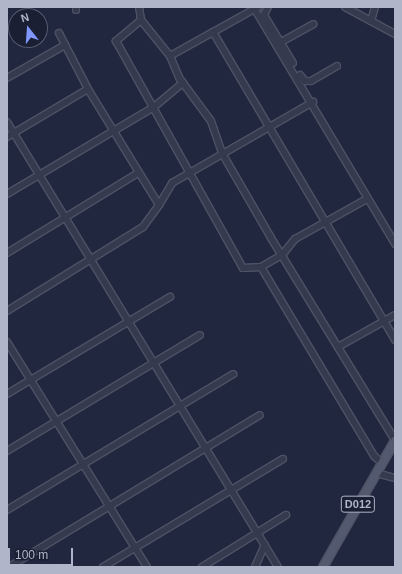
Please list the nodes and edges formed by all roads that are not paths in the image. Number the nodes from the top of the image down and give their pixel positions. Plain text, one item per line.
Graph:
1 (139, 7) edge
2 (268, 7) edge
3 (345, 7) edge
4 (375, 7) edge
5 (256, 8) edge
6 (141, 20) junction
7 (371, 21) junction
8 (313, 24) dead end
9 (213, 32) junction
10 (59, 33) dead end
11 (395, 34) edge
12 (281, 42) junction
13 (65, 44) junction
14 (170, 56) junction
15 (337, 66) dead end
16 (7, 78) edge
17 (183, 83) junction
18 (88, 89) junction
19 (313, 102) junction
20 (154, 107) junction
21 (7, 122) edge
22 (268, 126) junction
23 (113, 130) junction
24 (14, 133) junction
25 (7, 137) edge
26 (222, 153) junction
27 (191, 172) junction
28 (138, 173) junction
29 (39, 174) junction
30 (7, 194) edge
31 (367, 199) junction
32 (159, 205) junction
33 (65, 217) junction
34 (327, 223) junction
35 (395, 244) edge
36 (7, 253) edge
37 (282, 255) junction
38 (91, 260) junction
39 (261, 268) junction
40 (170, 297) dead end
41 (7, 311) edge
42 (395, 315) edge
43 (128, 320) junction
44 (385, 321) junction
45 (200, 335) dead end
46 (395, 340) edge
47 (7, 342) edge
48 (338, 347) junction
49 (154, 362) junction
50 (233, 374) dead end
51 (31, 380) junction
52 (7, 394) edge
53 (181, 406) junction
54 (260, 415) dead end
55 (57, 422) junction
56 (395, 440) edge
57 (206, 447) junction
58 (7, 452) edge
59 (283, 459) dead end
60 (382, 463) junction
61 (84, 464) junction
62 (376, 473) junction
63 (395, 478) edge
64 (232, 491) junction
65 (109, 507) junction
66 (7, 510) edge
67 (286, 515) dead end
68 (258, 533) junction
69 (265, 544) junction
70 (135, 548) junction
71 (9, 567) edge
72 (103, 567) edge
73 (147, 567) edge
74 (202, 567) edge
75 (255, 567) edge
76 (278, 567) edge
77 (323, 567) edge

1 - 6 street
2 - 12 street
3 - 7 street
4 - 7 street
5 - 9 street
5 - 19 street
6 - 14 street
6 - 20 street
7 - 11 street
8 - 12 street
9 - 14 street
9 - 22 street
10 - 13 street
12 - 15 street
13 - 16 street
13 - 18 street
14 - 17 street
17 - 20 street
17 - 26 street
18 - 23 street
18 - 24 street
19 - 22 street
19 - 31 street
20 - 23 street
20 - 27 street
21 - 24 street
22 - 26 street
22 - 34 street
23 - 28 street
23 - 29 street
24 - 25 street
24 - 29 street
26 - 27 street
26 - 37 street
27 - 32 street
27 - 39 street
28 - 32 street
28 - 33 street
29 - 30 street
29 - 33 street
31 - 34 street
31 - 35 street
32 - 38 street
33 - 36 street
33 - 38 street
34 - 37 street
34 - 44 street
37 - 39 street
37 - 48 street
38 - 41 street
38 - 43 street
39 - 60 street
40 - 43 street
42 - 44 street
43 - 49 street
43 - 51 street
44 - 46 street
44 - 48 street
45 - 49 street
47 - 51 street
48 - 56 street
49 - 53 street
49 - 55 street
50 - 53 street
51 - 52 street
51 - 55 street
53 - 57 street
53 - 61 street
54 - 57 street
55 - 58 street
55 - 61 street
56 - 60 main road, D012
57 - 64 street
57 - 65 street
59 - 64 street
60 - 62 main road, D012
61 - 65 street
61 - 66 street
62 - 63 street
62 - 77 main road, D012
64 - 68 street
64 - 70 street
65 - 70 street
65 - 71 street
67 - 68 street
68 - 69 street
68 - 74 street
69 - 75 street
69 - 76 street
70 - 72 street
70 - 73 street

